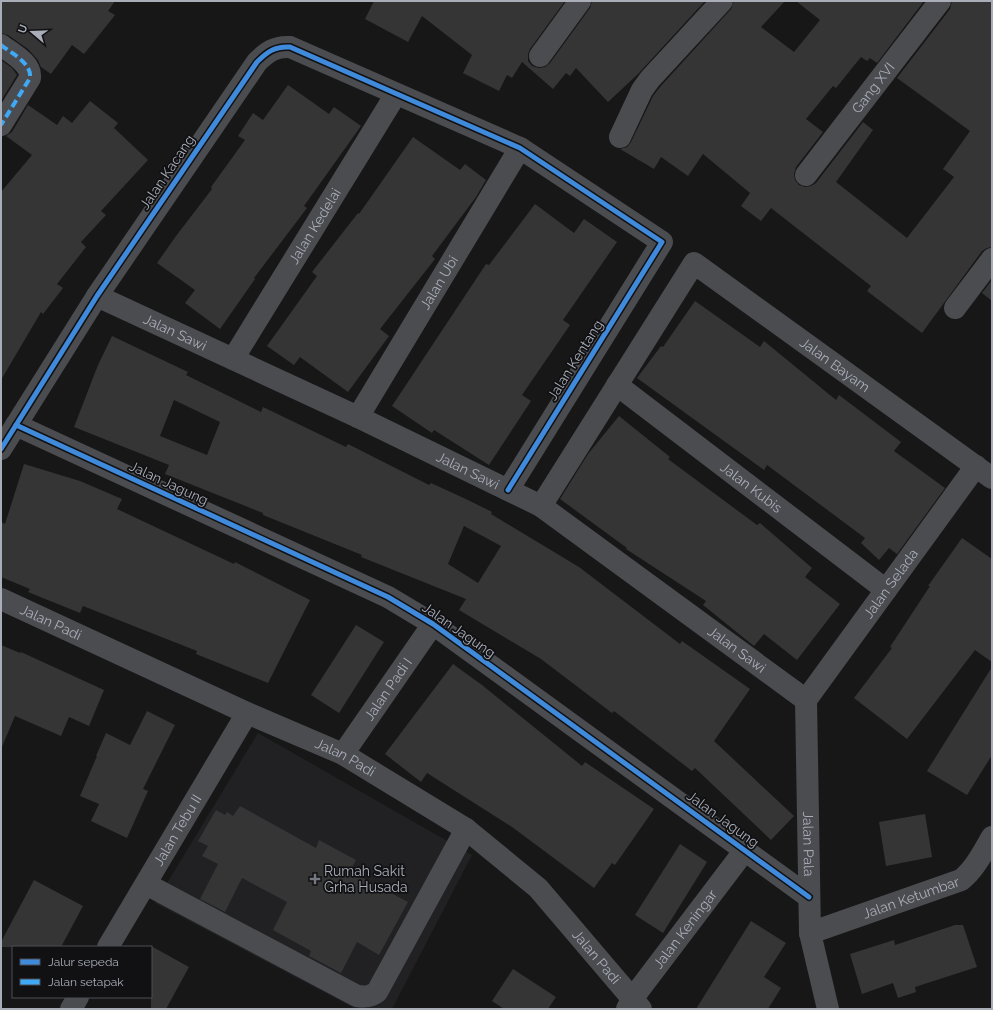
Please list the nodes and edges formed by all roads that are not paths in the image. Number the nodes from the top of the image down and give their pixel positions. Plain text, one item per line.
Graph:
1 (580, 1) edge
2 (722, 1) edge
3 (940, 1) edge
4 (1, 45) edge
5 (540, 56) dead end
6 (396, 94) junction
7 (1, 125) edge
8 (620, 137) dead end
9 (520, 148) junction
10 (806, 175) dead end
11 (662, 242) joint
12 (992, 258) edge
13 (97, 296) junction
14 (955, 308) dead end
15 (233, 359) junction
16 (617, 385) junction
17 (358, 417) junction
18 (16, 426) junction
19 (1, 449) edge
20 (984, 472) edge
21 (508, 490) junction
22 (541, 506) junction
23 (886, 590) junction
24 (1, 599) edge
25 (432, 624) junction
26 (806, 700) junction
27 (247, 713) junction
28 (343, 754) junction
29 (466, 830) junction
30 (992, 837) edge
31 (745, 850) junction
32 (146, 884) junction
33 (809, 897) junction
34 (810, 933) junction
35 (109, 946) edge
36 (77, 998) edge
37 (353, 1002) edge
38 (634, 1006) edge
39 (71, 1009) edge
40 (828, 1009) edge

1 - 5 street
2 - 8 street
3 - 10 street, Gang XVI
4 - 7 street
6 - 9 street, Jalan Kacang
6 - 13 street, Jalan Kacang
6 - 15 street, Jalan Kedelai
9 - 11 street, Jalan Kacang
9 - 17 street, Jalan Ubi
11 - 21 street, Jalan Kentang
12 - 14 street
13 - 15 street, Jalan Sawi
13 - 18 street, Jalan Kacang
15 - 17 street, Jalan Sawi
16 - 20 street, Jalan Bayam
16 - 22 street
16 - 23 street, Jalan Kubis
17 - 21 street, Jalan Sawi
18 - 19 street, Jalan Kacang
18 - 25 street, Jalan Jagung
20 - 23 street, Jalan Selada
21 - 22 street, Jalan Sawi
22 - 26 street, Jalan Sawi
23 - 26 street, Jalan Selada
24 - 27 street, Jalan Padi
25 - 28 street, Jalan Padi I
25 - 31 street, Jalan Jagung
26 - 33 street, Jalan Pala
27 - 28 street, Jalan Padi
27 - 32 street, Jalan Tebu II
28 - 29 street, Jalan Padi
29 - 37 street
29 - 38 street, Jalan Padi
30 - 34 street, Jalan Ketumbar
31 - 33 street, Jalan Jagung
31 - 38 street, Jalan Keningar
32 - 35 street, Jalan Tebu II
32 - 37 street
33 - 34 street, Jalan Pala
34 - 40 street, Jalan Pala
36 - 39 street

